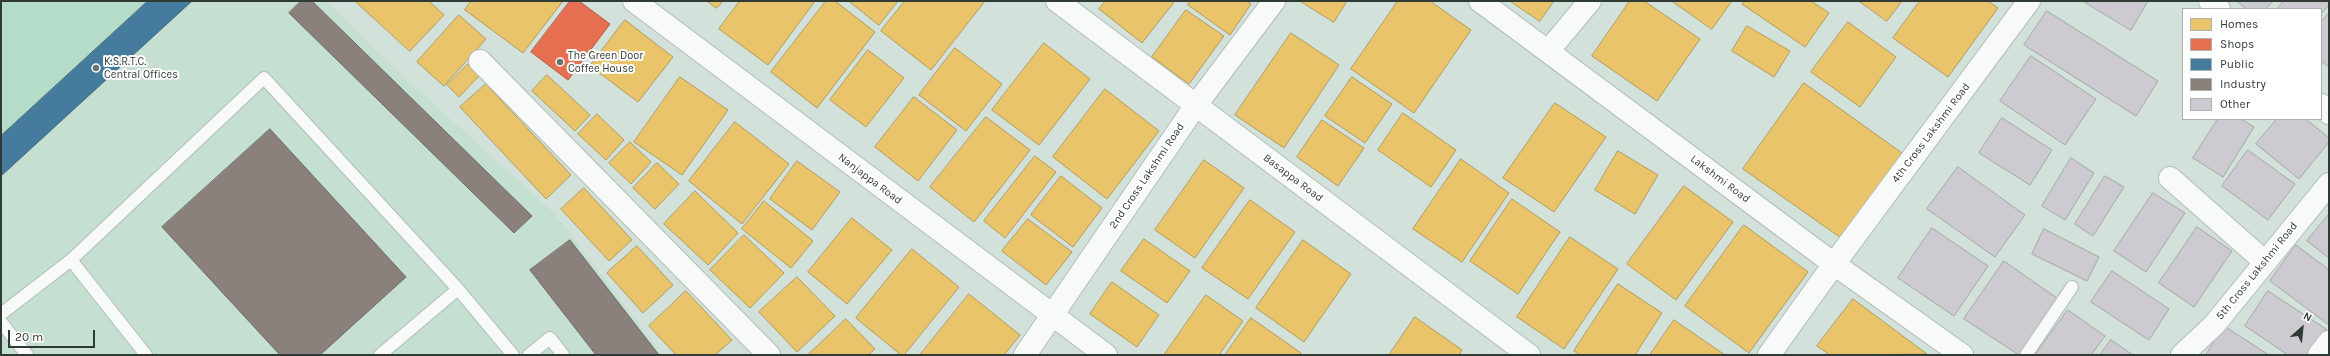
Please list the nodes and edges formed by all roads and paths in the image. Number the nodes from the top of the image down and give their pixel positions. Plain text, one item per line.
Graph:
1 (634, 1) edge
2 (1057, 1) edge
3 (1274, 1) edge
4 (1480, 1) edge
5 (1590, 1) edge
6 (2027, 1) edge
7 (2210, 1) edge
8 (2218, 8) edge
9 (1549, 50) junction
10 (480, 60) dead end
11 (1196, 105) junction
12 (2170, 178) dead end
13 (2329, 184) edge
14 (71, 260) junction
15 (2264, 261) junction
16 (1834, 264) junction
17 (2072, 287) dead end
18 (458, 289) junction
19 (1, 314) edge
20 (1051, 316) junction
21 (1, 322) edge
22 (2329, 342) edge
23 (27, 355) edge
24 (146, 355) edge
25 (380, 355) edge
26 (513, 355) edge
27 (529, 355) edge
28 (563, 355) edge
29 (768, 355) edge
30 (1024, 355) edge
31 (1106, 355) edge
32 (1530, 355) edge
33 (1769, 355) edge
34 (1962, 355) edge
35 (2026, 355) edge
36 (2182, 355) edge
37 (2319, 355) edge

1 - 20 street, Nanjappa Road
2 - 11 street, Basappa Road
3 - 11 street, 2nd Cross Lakshmi Road
4 - 9 street, Lakshmi Road
5 - 9 street
6 - 16 street, 4th Cross Lakshmi Road
7 - 8 street
9 - 16 street, Lakshmi Road
10 - 29 street
11 - 20 street, 2nd Cross Lakshmi Road
11 - 32 street, Basappa Road
12 - 15 street
13 - 15 street, 5th Cross Lakshmi Road
14 - 18 lane
14 - 19 lane
14 - 24 lane
15 - 36 street, 5th Cross Lakshmi Road
16 - 33 street, 4th Cross Lakshmi Road
16 - 34 street, Lakshmi Road
17 - 35 lane
18 - 25 lane
18 - 26 lane
20 - 30 street, 2nd Cross Lakshmi Road
20 - 31 street, Nanjappa Road
21 - 23 lane
22 - 37 street
27 - 28 lane

